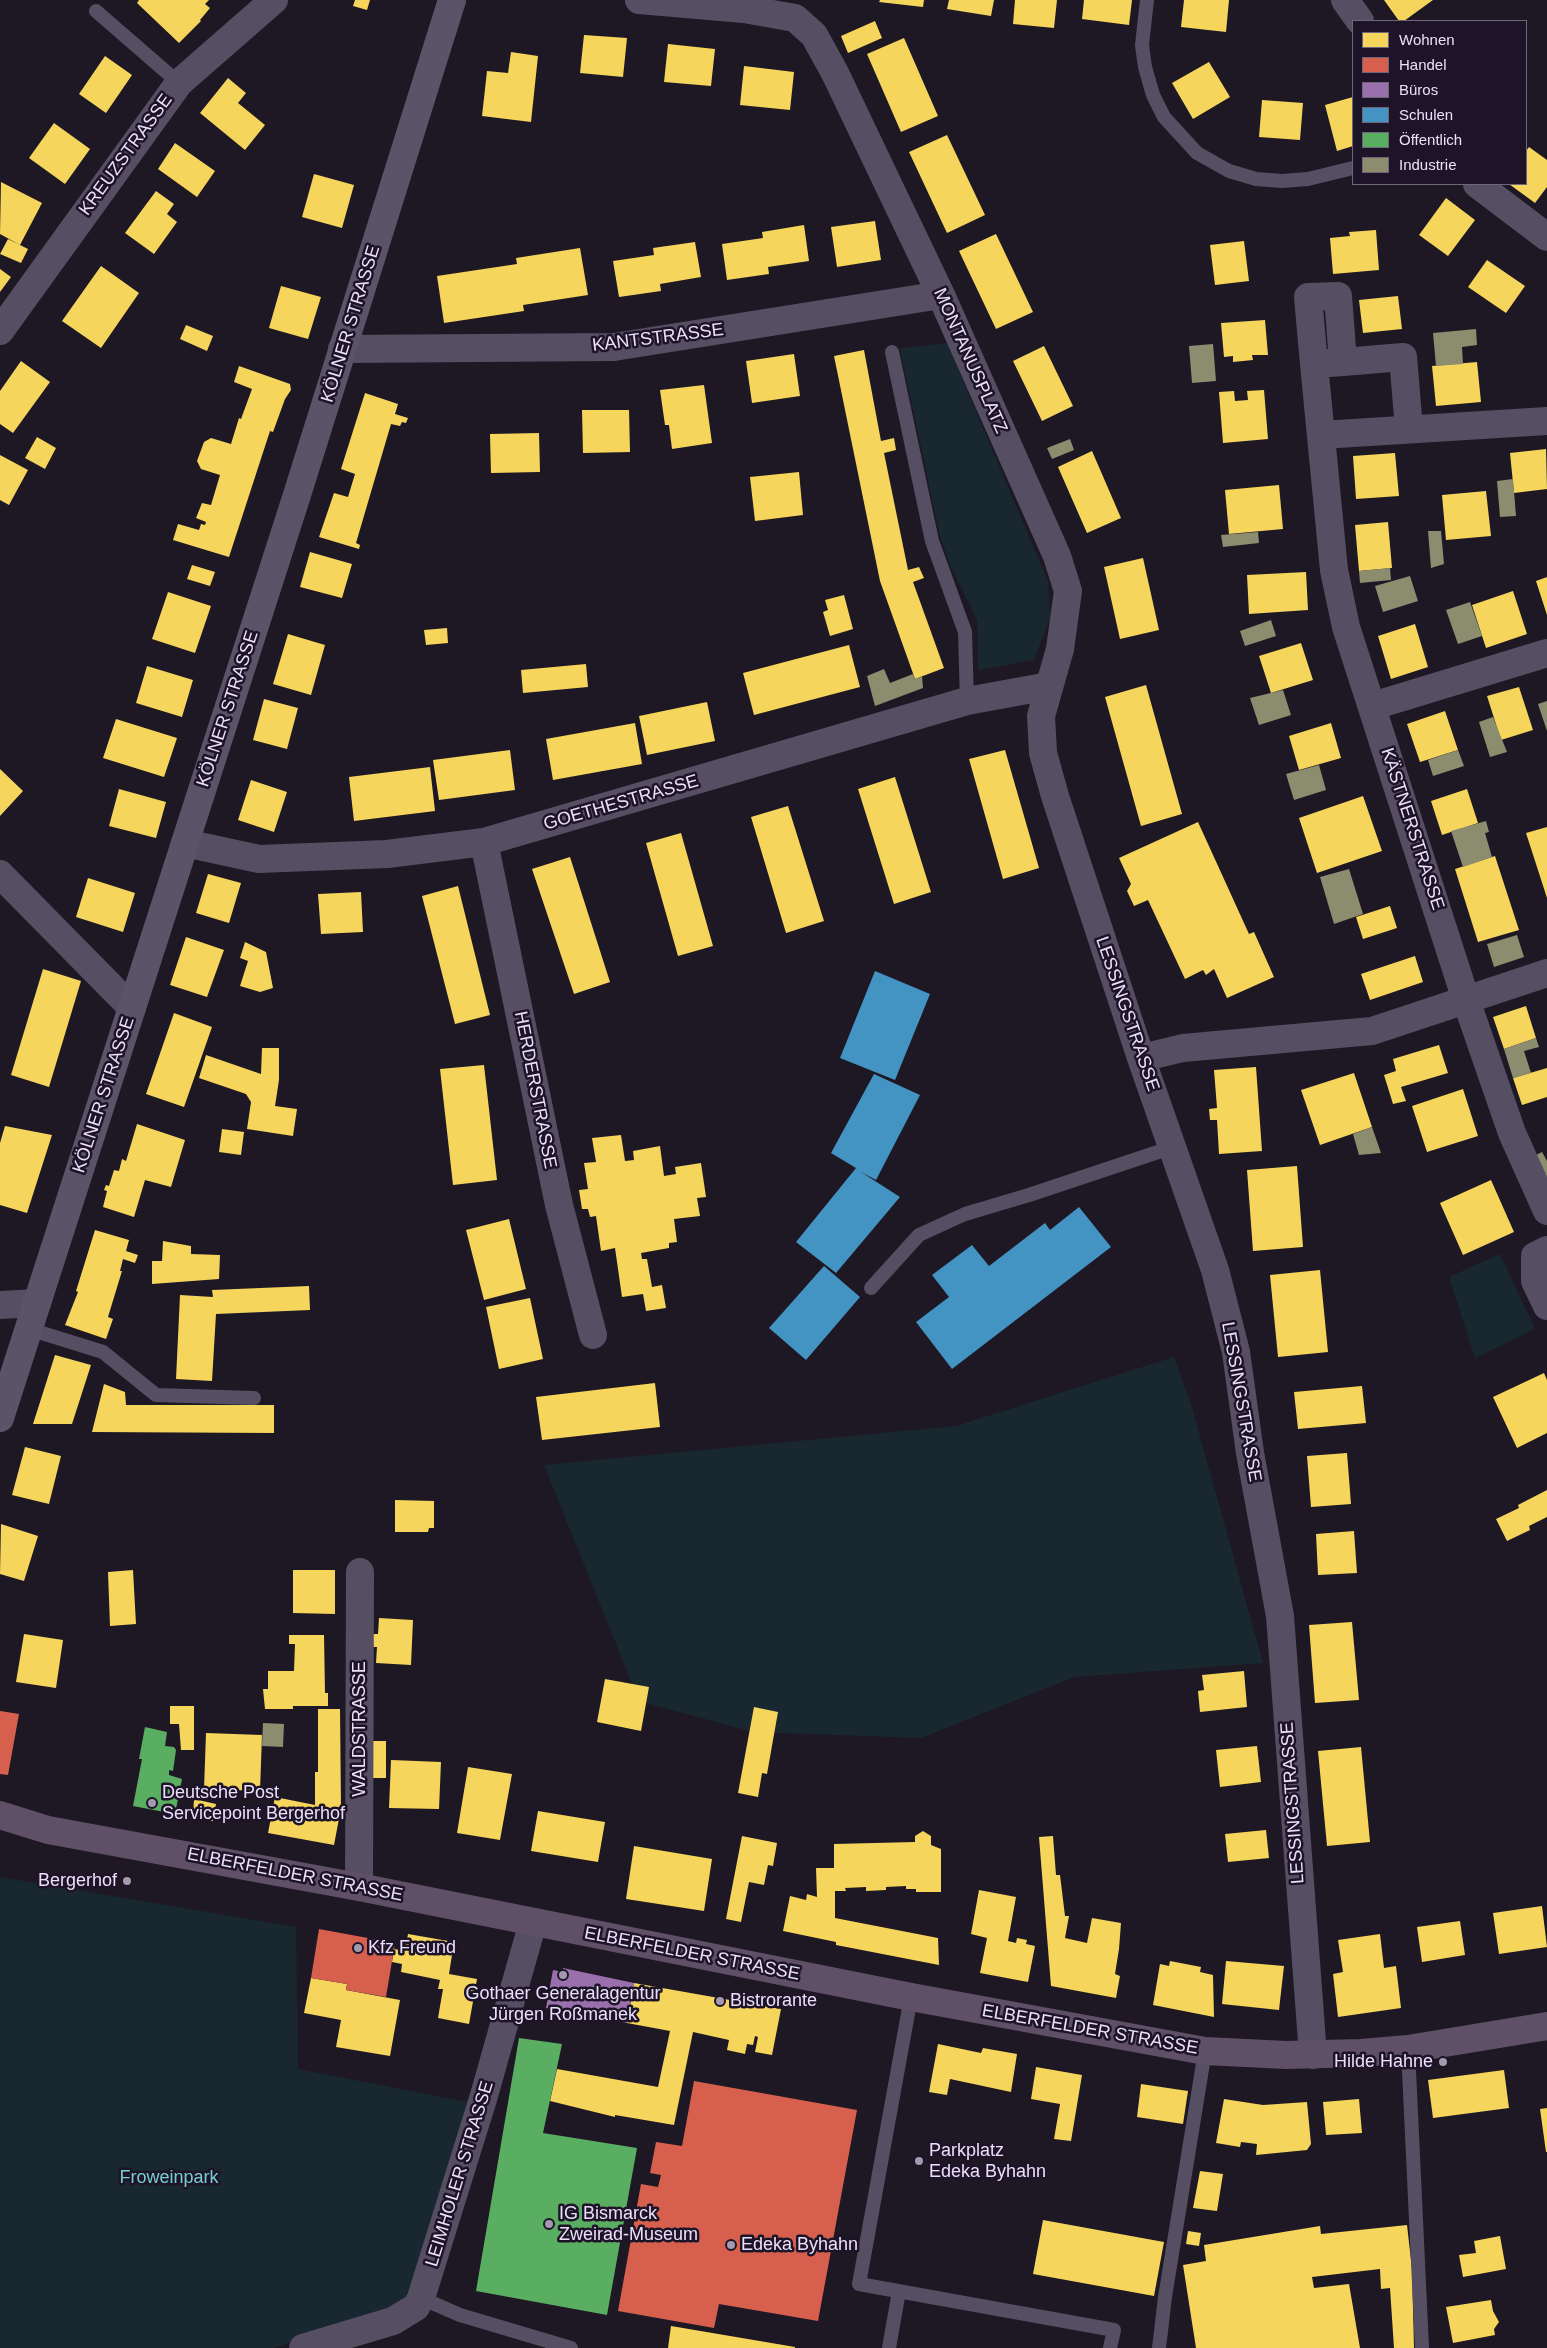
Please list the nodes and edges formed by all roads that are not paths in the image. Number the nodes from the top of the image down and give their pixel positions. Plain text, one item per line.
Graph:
1 (274, 0) edge
2 (452, 0) edge
3 (639, 0) edge
4 (1147, 0) edge
5 (1345, 0) edge
6 (96, 11) dead end
7 (1359, 20) edge
8 (179, 83) junction
9 (1352, 168) edge
10 (1478, 185) edge
11 (1547, 237) edge
12 (941, 295) junction
13 (0, 331) edge
14 (342, 350) junction
15 (892, 352) dead end
16 (1344, 362) junction
17 (1314, 364) junction
18 (1547, 421) edge
19 (1409, 429) junction
20 (1321, 435) junction
21 (1547, 653) edge
22 (1049, 686) junction
23 (967, 701) junction
24 (1373, 706) junction
25 (484, 842) junction
26 (185, 843) junction
27 (0, 874) edge
28 (1547, 972) edge
29 (1466, 1000) junction
30 (132, 1008) junction
31 (1142, 1058) junction
32 (1173, 1147) junction
33 (1547, 1211) edge
34 (1547, 1250) edge
35 (871, 1288) dead end
36 (37, 1303) junction
37 (0, 1306) edge
38 (1547, 1306) edge
39 (29, 1329) junction
40 (593, 1335) dead end
41 (254, 1398) dead end
42 (0, 1418) edge
43 (360, 1572) dead end
44 (0, 1815) edge
45 (48, 1830) junction
46 (0, 1835) edge
47 (359, 1887) junction
48 (533, 1922) junction
49 (911, 1997) junction
50 (1547, 2026) edge
51 (1408, 2049) junction
52 (1205, 2051) junction
53 (1313, 2055) junction
54 (899, 2291) junction
55 (422, 2298) junction
56 (302, 2348) edge
57 (571, 2348) edge
58 (889, 2348) edge
59 (1110, 2348) edge
60 (1159, 2348) edge
61 (1422, 2348) edge

1 - 8 street, KREUZSTRASSE
2 - 14 main road, KÖLNER STRASSE
3 - 12 street, MONTANUSPLATZ
4 - 9 lane
5 - 7 street
6 - 8 lane
8 - 13 street, KREUZSTRASSE
10 - 11 street
12 - 14 street, KANTSTRASSE
12 - 22 street, MONTANUSPLATZ
14 - 26 main road, KÖLNER STRASSE
15 - 23 lane
16 - 17 street
16 - 17 street, KÄSTNERSTRASSE
16 - 19 street
17 - 20 street, KÄSTNERSTRASSE
18 - 19 street
19 - 20 street
20 - 24 street, KÄSTNERSTRASSE
21 - 24 street
22 - 23 street, GOETHESTRASSE
22 - 31 street, LESSINGSTRASSE
23 - 25 street, GOETHESTRASSE
24 - 29 street, KÄSTNERSTRASSE
25 - 26 street, GOETHESTRASSE
25 - 40 street, HERDERSTRASSE
26 - 30 main road, KÖLNER STRASSE
27 - 30 street
28 - 29 street
29 - 31 street
29 - 33 street, KÄSTNERSTRASSE
30 - 36 main road, KÖLNER STRASSE
31 - 32 street, LESSINGSTRASSE
32 - 35 lane
32 - 53 street, LESSINGSTRASSE
34 - 38 street
36 - 37 street
36 - 39 main road, KÖLNER STRASSE
39 - 41 lane
39 - 42 main road, KÖLNER STRASSE
43 - 47 street, WALDSTRASSE
44 - 45 main road, ELBERFELDER STRASSE
45 - 46 main road, ELBERFELDER STRASSE
45 - 47 main road, ELBERFELDER STRASSE
47 - 48 main road, ELBERFELDER STRASSE
48 - 49 main road, ELBERFELDER STRASSE
48 - 55 street, LEIMHOLER STRASSE
49 - 52 main road, ELBERFELDER STRASSE
49 - 54 lane
50 - 51 main road, ELBERFELDER STRASSE
51 - 53 main road, ELBERFELDER STRASSE
51 - 61 lane
52 - 53 main road, ELBERFELDER STRASSE
52 - 60 lane
54 - 58 lane
54 - 59 lane
55 - 56 street
55 - 57 lane

